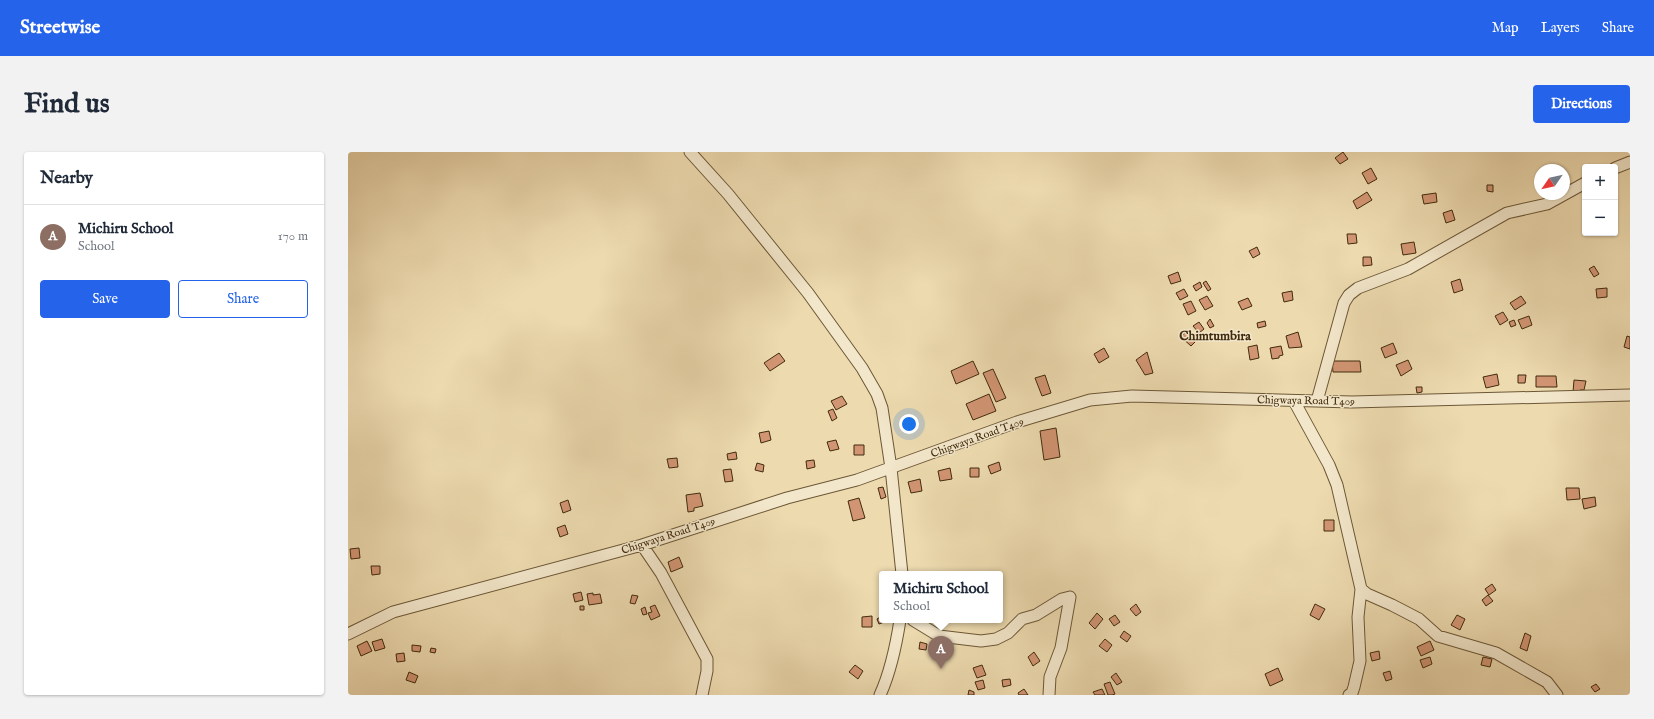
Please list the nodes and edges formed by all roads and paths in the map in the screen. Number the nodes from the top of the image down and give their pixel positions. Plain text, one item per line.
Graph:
1 (690, 152) edge
2 (1630, 162) edge
3 (1618, 167) edge
4 (1582, 185) edge
5 (1630, 396) edge
6 (1294, 401) junction
7 (1317, 401) junction
8 (891, 468) junction
9 (642, 545) junction
10 (902, 571) edge
11 (1362, 589) junction
12 (900, 623) edge
13 (918, 623) edge
14 (348, 634) edge
15 (702, 695) edge
16 (880, 695) edge
17 (1049, 695) edge
18 (1349, 695) edge
19 (1557, 695) edge

1 - 8 street
2 - 3 street
4 - 7 street
5 - 7 street, Chigwaya Road T409
6 - 7 street, Chigwaya Road T409
6 - 8 street, Chigwaya Road T409
6 - 11 street
8 - 9 street, Chigwaya Road T409
8 - 10 street
9 - 14 street, Chigwaya Road T409
9 - 15 street
11 - 18 street
11 - 19 street
12 - 16 street
13 - 17 street

